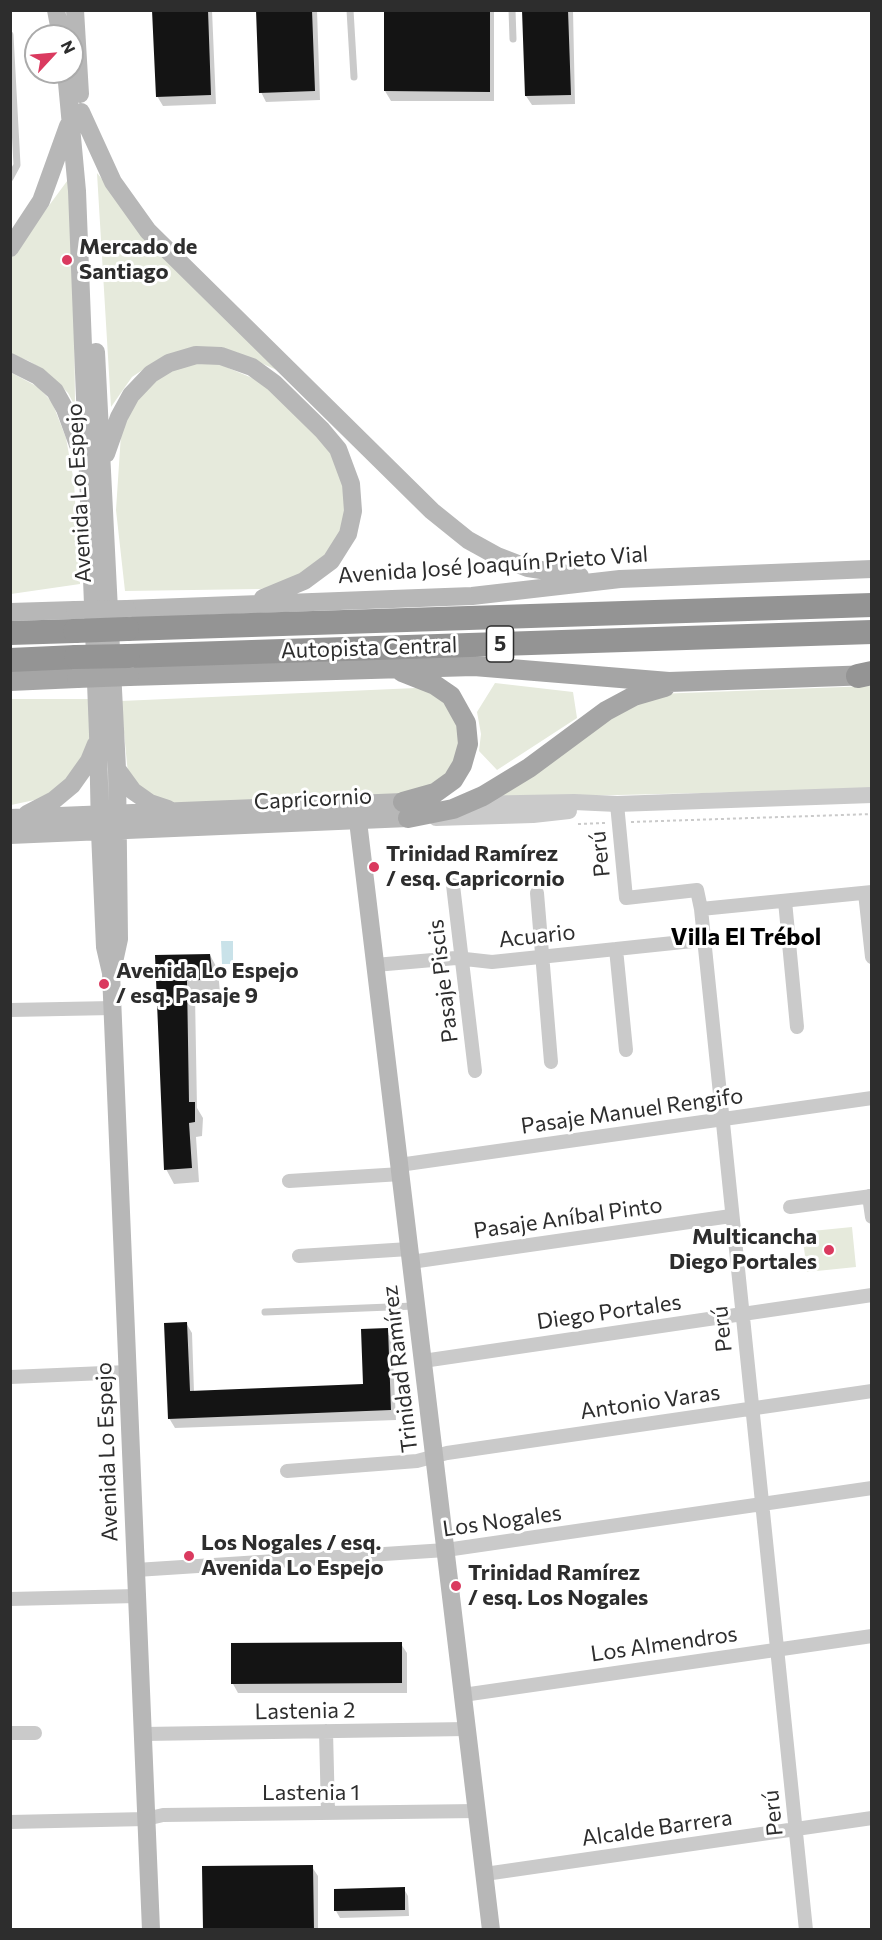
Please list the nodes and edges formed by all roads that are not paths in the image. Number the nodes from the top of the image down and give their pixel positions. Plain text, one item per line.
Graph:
1 (75, 10) edge
2 (350, 10) edge
3 (512, 10) edge
4 (10, 35) edge
5 (513, 39) dead end
6 (354, 77) dead end
7 (69, 84) edge
8 (76, 114) junction
9 (10, 178) edge
10 (10, 248) edge
11 (10, 362) edge
12 (95, 474) junction
13 (872, 569) edge
14 (620, 579) junction
15 (242, 604) junction
16 (872, 605) edge
17 (10, 612) edge
18 (127, 619) junction
19 (75, 620) junction
20 (872, 632) edge
21 (10, 633) edge
22 (10, 660) edge
23 (128, 666) junction
24 (76, 668) junction
25 (384, 669) junction
26 (867, 675) edge
27 (10, 681) edge
28 (694, 681) junction
29 (98, 734) junction
30 (117, 769) junction
31 (872, 795) edge
32 (466, 804) junction
33 (617, 804) junction
34 (406, 810) junction
35 (178, 812) junction
36 (355, 813) junction
37 (100, 823) junction
38 (118, 823) junction
39 (12, 824) edge
40 (453, 885) dead end
41 (868, 892) edge
42 (537, 893) dead end
43 (785, 901) junction
44 (701, 909) junction
45 (702, 940) junction
46 (616, 949) junction
47 (542, 957) junction
48 (872, 957) edge
49 (464, 958) junction
50 (375, 965) junction
51 (111, 973) junction
52 (112, 1008) junction
53 (10, 1010) edge
54 (797, 1027) dead end
55 (626, 1050) dead end
56 (551, 1062) dead end
57 (475, 1071) dead end
58 (872, 1098) edge
59 (721, 1119) junction
60 (400, 1170) junction
61 (289, 1181) dead end
62 (870, 1196) edge
63 (790, 1207) dead end
64 (731, 1216) junction
65 (872, 1217) edge
66 (410, 1255) junction
67 (299, 1256) dead end
68 (872, 1295) edge
69 (416, 1306) junction
70 (265, 1312) dead end
71 (741, 1314) junction
72 (423, 1361) junction
73 (128, 1372) junction
74 (10, 1377) edge
75 (872, 1391) edge
76 (751, 1408) junction
77 (434, 1456) junction
78 (287, 1471) dead end
79 (872, 1488) edge
80 (761, 1504) junction
81 (446, 1551) junction
82 (136, 1570) junction
83 (137, 1596) junction
84 (10, 1599) edge
85 (872, 1636) edge
86 (777, 1649) junction
87 (463, 1695) junction
88 (467, 1729) junction
89 (326, 1731) junction
90 (35, 1732) dead end
91 (10, 1733) edge
92 (143, 1734) junction
93 (477, 1811) junction
94 (328, 1813) junction
95 (872, 1818) edge
96 (147, 1819) junction
97 (10, 1822) edge
98 (796, 1829) junction
99 (485, 1874) junction
100 (151, 1929) edge
101 (491, 1929) edge
102 (806, 1929) edge

1 - 8 main road, Avenida Lo Espejo
2 - 6 lane
3 - 5 lane
4 - 9 lane
7 - 8 main road, Avenida Lo Espejo
8 - 10 main road
8 - 12 main road, Avenida Lo Espejo
8 - 14 main road
11 - 12 main road
12 - 15 main road
12 - 29 main road, Avenida Lo Espejo
12 - 30 main road, Avenida Lo Espejo
13 - 14 main road, Avenida José Joaquín Prieto Vial
14 - 15 main road, Avenida José Joaquín Prieto Vial
15 - 18 main road, Avenida José Joaquín Prieto Vial
16 - 18 highway, Autopista Central / 5
17 - 19 main road
18 - 19 highway, Autopista Central / 5, bridge
19 - 21 highway, Autopista Central / 5
20 - 23 highway, Autopista Central / 5
22 - 24 highway, Autopista Central / 5
23 - 24 highway, Autopista Central / 5, bridge
23 - 25 main road
24 - 27 main road
25 - 28 main road
25 - 34 main road
26 - 28 main road
28 - 32 main road
29 - 37 main road, Avenida Lo Espejo
29 - 39 main road
30 - 35 main road
30 - 38 main road, Avenida Lo Espejo
31 - 33 street, Capricornio
32 - 33 street, Capricornio
32 - 34 main road
33 - 34 street, Capricornio
33 - 44 street, Perú
34 - 36 main road, Capricornio
35 - 36 main road, Capricornio
35 - 38 main road, Capricornio
36 - 38 main road, Capricornio
36 - 50 main road, Trinidad Ramírez
37 - 38 main road, Capricornio
37 - 39 main road, Capricornio
37 - 51 main road, Avenida Lo Espejo
38 - 51 main road, Avenida Lo Espejo
40 - 49 street, Pasaje Piscis
41 - 43 street
41 - 48 street
42 - 47 street
43 - 44 street
43 - 54 street
44 - 45 street, Perú
45 - 46 street, Acuario
45 - 59 street, Perú
46 - 47 street, Acuario
46 - 55 street
47 - 49 street, Acuario
47 - 56 street
49 - 50 street, Acuario
49 - 57 street, Pasaje Piscis
50 - 60 main road, Trinidad Ramírez
51 - 52 main road, Avenida Lo Espejo
52 - 53 street
52 - 73 main road, Avenida Lo Espejo
58 - 59 street, Pasaje Manuel Rengifo
59 - 60 street, Pasaje Manuel Rengifo
59 - 64 street, Perú
60 - 61 street, Pasaje Manuel Rengifo
60 - 66 main road, Trinidad Ramírez
62 - 63 street
62 - 65 street
64 - 66 street, Pasaje Aníbal Pinto
64 - 71 street, Perú
66 - 67 street, Pasaje Aníbal Pinto
66 - 69 main road, Trinidad Ramírez
68 - 71 street, Diego Portales
69 - 70 lane
69 - 72 main road, Trinidad Ramírez
71 - 72 street, Diego Portales
71 - 76 street, Perú
72 - 77 main road, Trinidad Ramírez
73 - 74 street
73 - 82 main road, Avenida Lo Espejo
75 - 76 street, Antonio Varas
76 - 77 street, Antonio Varas
76 - 80 street, Perú
77 - 78 street, Antonio Varas
77 - 81 main road, Trinidad Ramírez
79 - 80 street, Los Nogales
80 - 81 street, Los Nogales
80 - 86 street, Perú
81 - 82 street, Los Nogales
81 - 87 main road, Trinidad Ramírez
82 - 83 main road, Avenida Lo Espejo
83 - 84 street
83 - 92 main road, Avenida Lo Espejo
85 - 86 street, Los Almendros
86 - 87 street, Los Almendros
86 - 98 street, Perú
87 - 88 main road, Trinidad Ramírez
88 - 89 street, Lastenia 2
88 - 93 main road, Trinidad Ramírez
89 - 92 street, Lastenia 2
89 - 94 street
90 - 91 street
92 - 96 main road, Avenida Lo Espejo
93 - 94 street, Lastenia 1
93 - 99 main road, Trinidad Ramírez
94 - 96 street, Lastenia 1
95 - 98 street, Alcalde Barrera
96 - 97 street, Lastenia 1
96 - 100 main road, Avenida Lo Espejo
98 - 99 street, Alcalde Barrera
98 - 102 street, Perú
99 - 101 main road, Trinidad Ramírez

